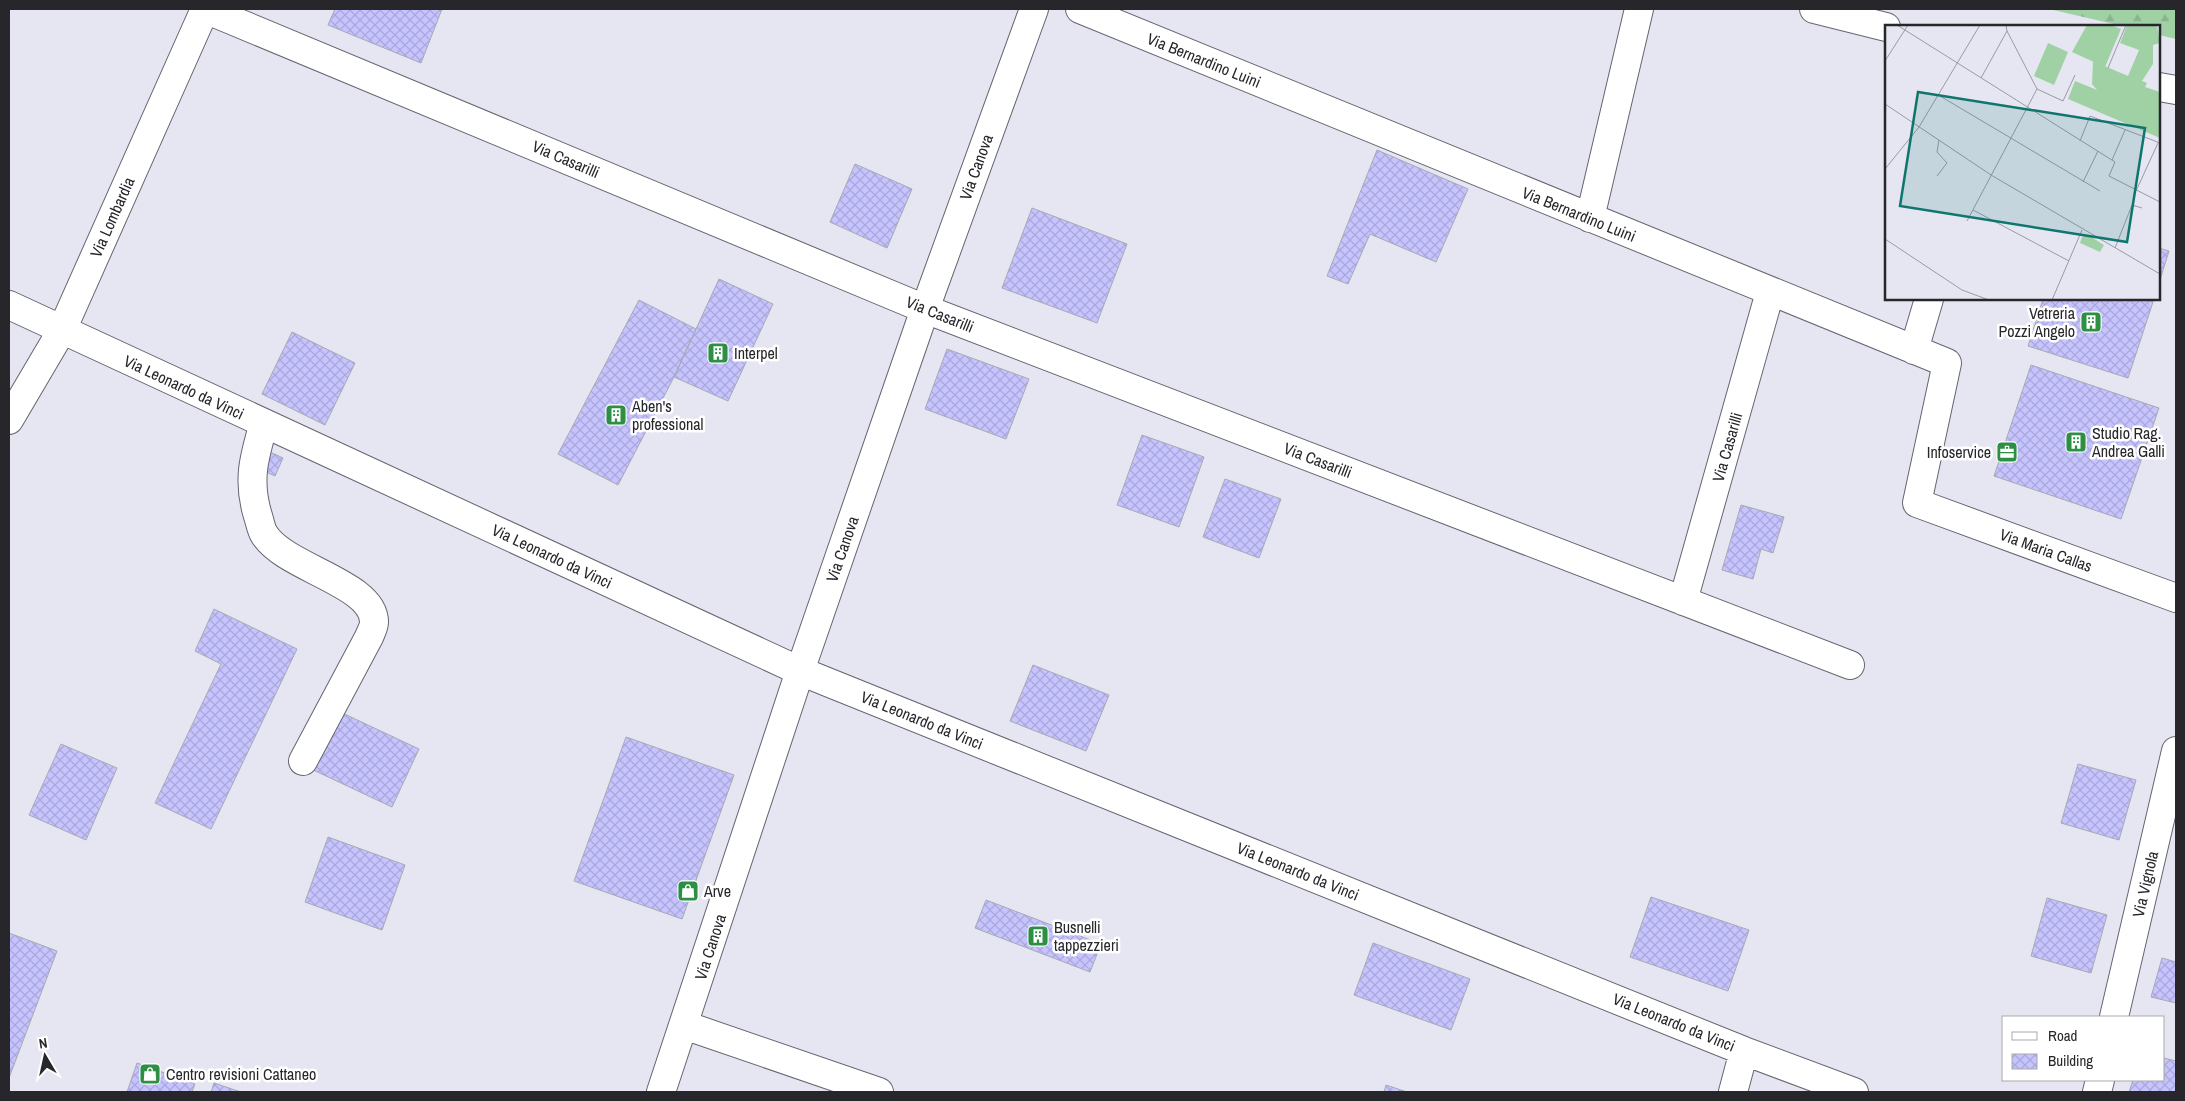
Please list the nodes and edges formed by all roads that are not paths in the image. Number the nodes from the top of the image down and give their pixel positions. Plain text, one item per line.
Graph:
1 (205, 9) edge
2 (1034, 9) edge
3 (1080, 9) edge
4 (1639, 9) edge
5 (1814, 9) edge
6 (1885, 27) edge
7 (2160, 86) edge
8 (2176, 90) edge
9 (1590, 218) junction
10 (1770, 292) junction
11 (1929, 300) edge
12 (9, 305) edge
13 (925, 308) junction
14 (62, 330) junction
15 (1914, 350) junction
16 (9, 420) edge
17 (264, 423) junction
18 (1917, 503) joint
19 (2176, 598) edge
20 (1683, 601) junction
21 (1850, 665) dead end
22 (800, 671) junction
23 (2176, 752) edge
24 (303, 761) dead end
25 (2114, 1016) edge
26 (684, 1025) junction
27 (1744, 1051) junction
28 (661, 1092) edge
29 (879, 1092) edge
30 (1733, 1092) edge
31 (1854, 1092) edge

1 - 13 street, Via Casarilli
1 - 14 street, Via Lombardia
2 - 13 street, Via Canova
3 - 9 street, Via Bernardino Luini
4 - 9 street
5 - 6 street
7 - 8 street
9 - 10 street, Via Bernardino Luini
10 - 15 street, Via Bernardino Luini
10 - 20 street, Via Casarilli
11 - 15 street
12 - 14 street, Via Leonardo da Vinci
13 - 20 street, Via Casarilli
13 - 22 street, Via Canova
14 - 16 street, Via Lombardia
14 - 17 street, Via Leonardo da Vinci
15 - 18 street, Via Bernardino Luini
17 - 22 street, Via Leonardo da Vinci
17 - 24 street
18 - 19 street, Via Maria Callas
20 - 21 street, Via Casarilli
22 - 26 street, Via Canova
22 - 27 street, Via Leonardo da Vinci
23 - 25 street, Via Vignola
26 - 28 street, Via Canova
26 - 29 street
27 - 30 street
27 - 31 street, Via Leonardo da Vinci

